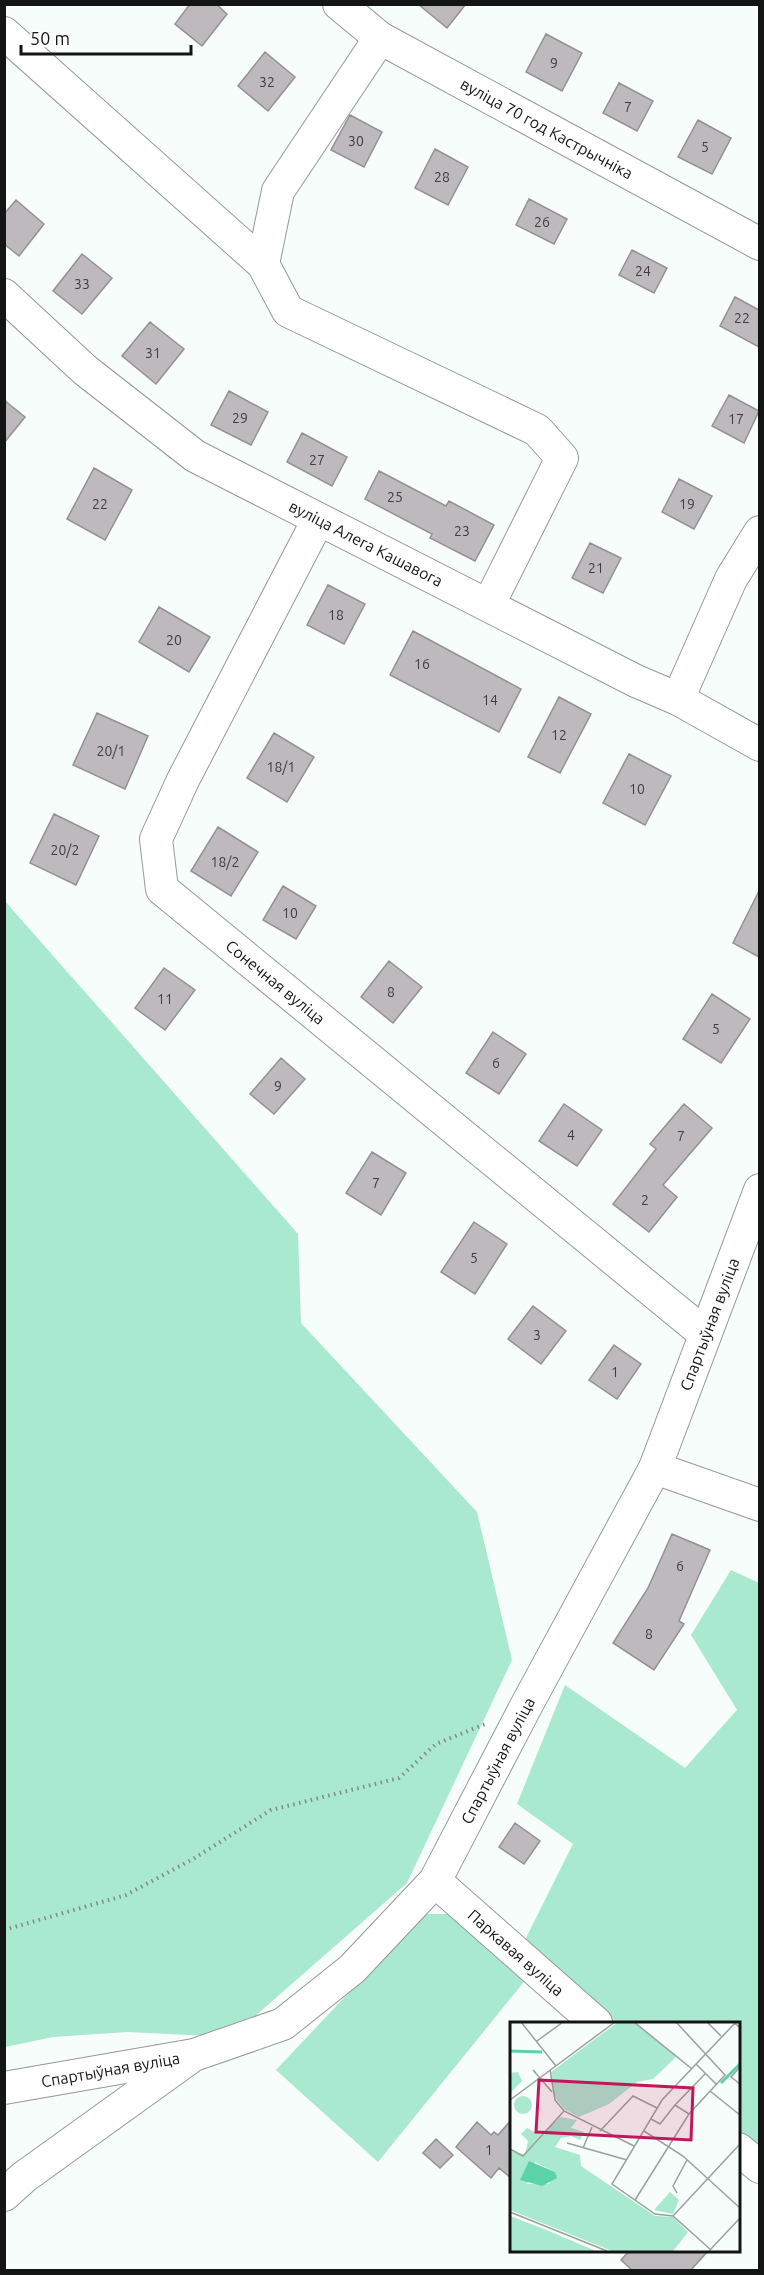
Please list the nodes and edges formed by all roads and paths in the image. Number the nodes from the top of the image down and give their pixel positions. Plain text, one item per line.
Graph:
1 (339, 4) edge
2 (4, 33) edge
3 (380, 38) junction
4 (759, 244) edge
5 (263, 264) junction
6 (4, 296) edge
7 (318, 520) junction
8 (759, 532) edge
9 (489, 604) junction
10 (678, 699) junction
11 (759, 744) edge
12 (759, 1190) edge
13 (705, 1334) junction
14 (655, 1468) junction
15 (759, 1505) edge
16 (525, 1708) junction
17 (435, 1881) junction
18 (4, 1930) edge
19 (595, 2022) edge
20 (194, 2055) junction
21 (4, 2088) edge
22 (740, 2151) edge
23 (759, 2168) edge
24 (4, 2195) edge

1 - 3 street, вуліца 70 год Кастрычніка
2 - 5 street
3 - 4 street, вуліца 70 год Кастрычніка
3 - 5 street
5 - 9 street
6 - 7 street, вуліца Алега Кашавога
7 - 9 street, вуліца Алега Кашавога
7 - 13 street, Сонечная вуліца
8 - 10 street
9 - 10 street, вуліца Алега Кашавога
10 - 11 street, вуліца Алега Кашавога
12 - 13 street, Спартыўная вуліца
13 - 14 street, Спартыўная вуліца
14 - 15 street
14 - 16 street, Спартыўная вуліца
16 - 17 street, Спартыўная вуліца
16 - 18 path
17 - 19 street, Паркавая вуліца
17 - 20 street, Спартыўная вуліца
20 - 21 street, Спартыўная вуліца
20 - 24 street
22 - 23 street

